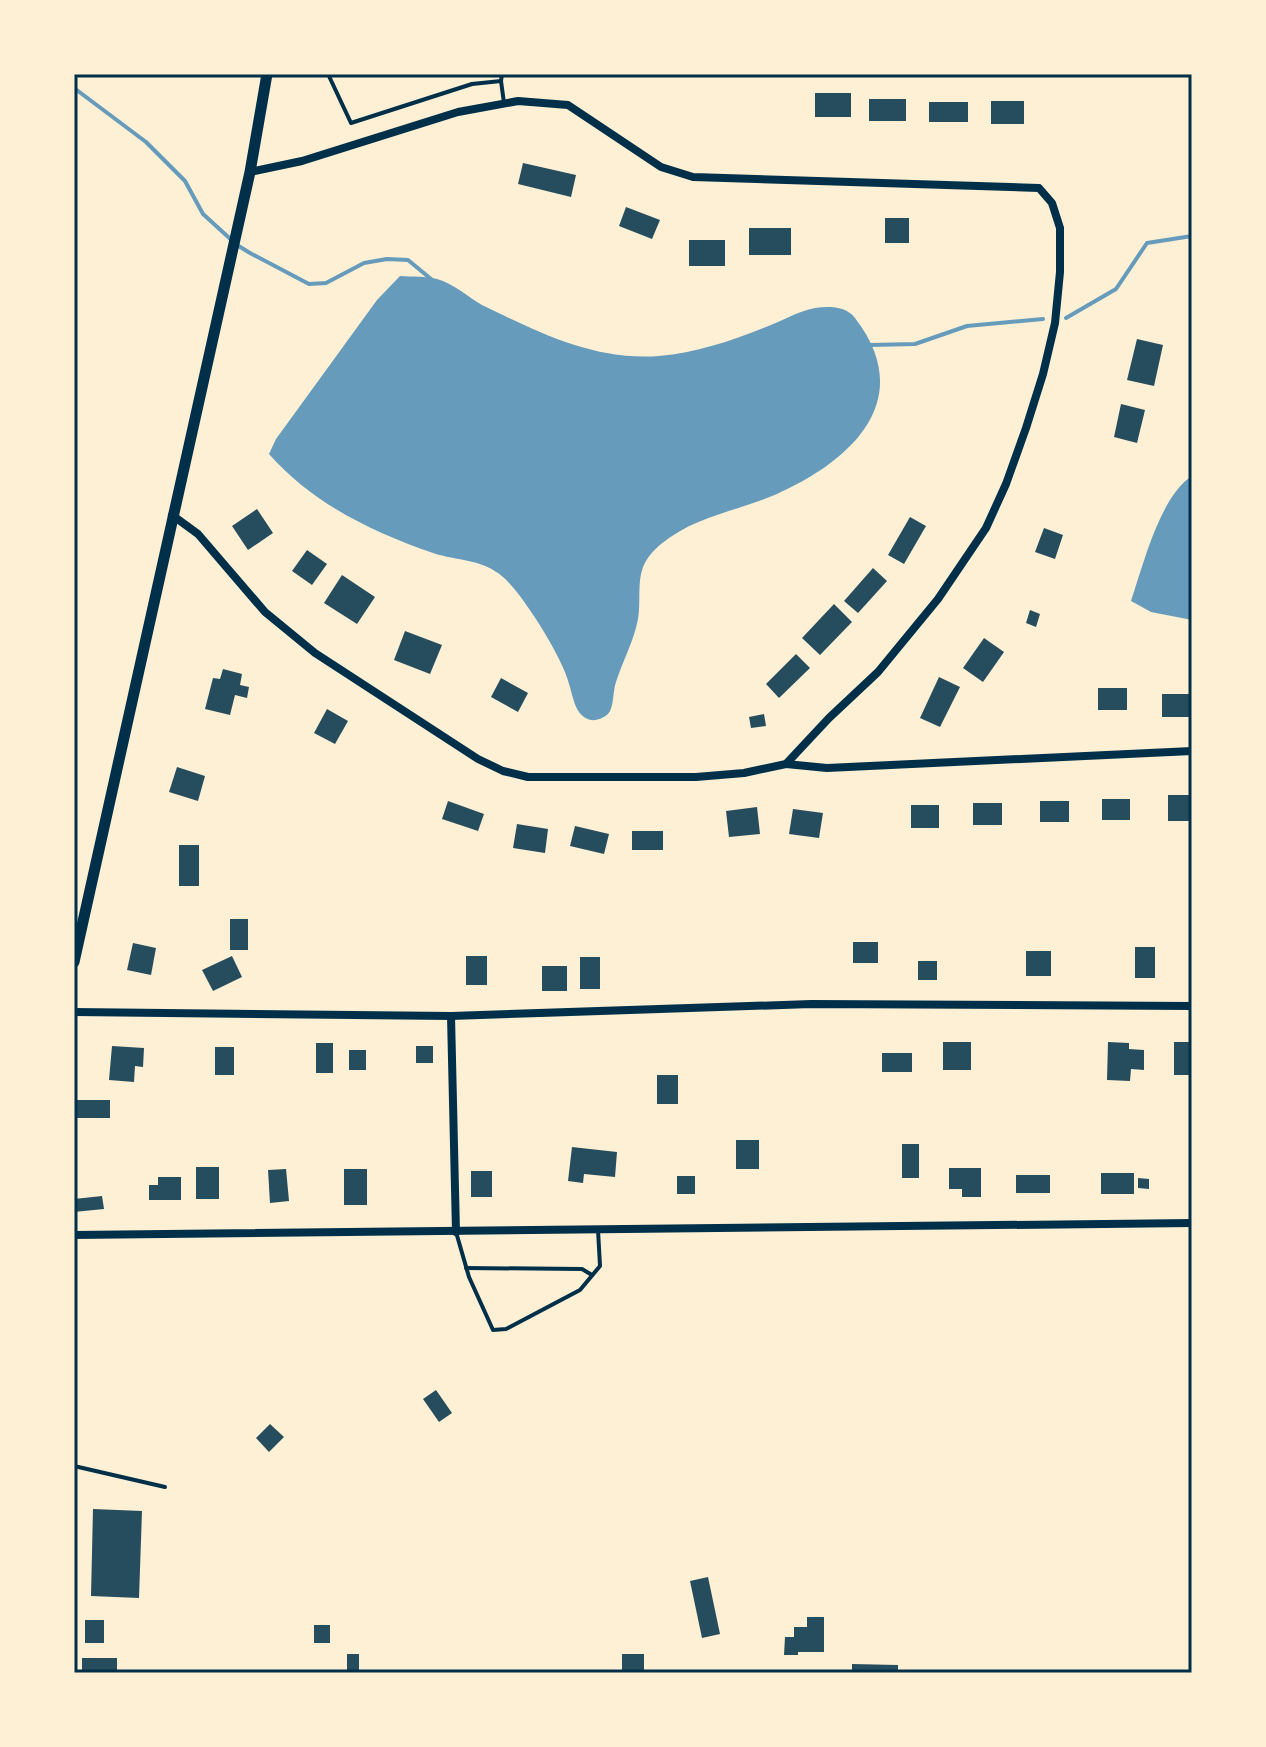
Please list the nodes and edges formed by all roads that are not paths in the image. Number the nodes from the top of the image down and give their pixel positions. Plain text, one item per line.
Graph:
1 (267, 74) edge
2 (328, 74) edge
3 (502, 74) edge
4 (501, 81) junction
5 (504, 103) junction
6 (250, 172) junction
7 (172, 515) junction
8 (1192, 751) edge
9 (786, 764) junction
10 (74, 962) edge
11 (1192, 1006) edge
12 (74, 1012) edge
13 (451, 1016) junction
14 (1192, 1223) edge
15 (598, 1230) junction
16 (456, 1232) junction
17 (74, 1235) edge
18 (466, 1268) junction
19 (592, 1275) junction
20 (74, 1466) edge
21 (165, 1487) dead end

1 - 6 street
2 - 4 lane
3 - 4 lane
4 - 5 lane
5 - 6 street
5 - 9 street
6 - 7 street
7 - 9 street
7 - 10 street
8 - 9 street
11 - 13 street
12 - 13 street
13 - 16 street
14 - 15 street
15 - 16 street
15 - 19 lane
16 - 17 street
16 - 18 lane
18 - 19 lane
18 - 19 lane
20 - 21 lane

